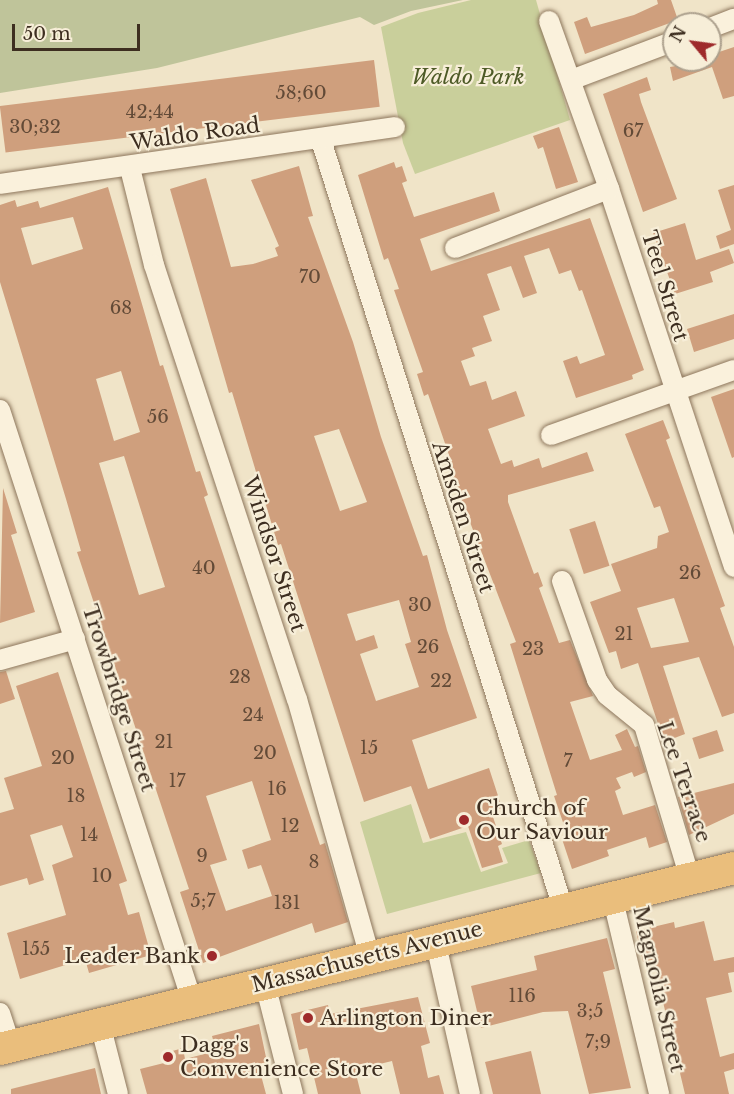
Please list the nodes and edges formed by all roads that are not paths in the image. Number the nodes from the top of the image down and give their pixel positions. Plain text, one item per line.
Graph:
1 (549, 21) dead end
2 (662, 46) edge
3 (571, 80) junction
4 (395, 126) dead end
5 (321, 140) junction
6 (130, 168) junction
7 (0, 184) edge
8 (609, 189) junction
9 (454, 248) dead end
10 (734, 370) edge
11 (673, 390) junction
12 (0, 410) edge
13 (551, 435) dead end
14 (734, 567) edge
15 (562, 581) dead end
16 (75, 639) junction
17 (0, 660) edge
18 (734, 868) edge
19 (690, 878) junction
20 (612, 896) junction
21 (562, 908) junction
22 (435, 940) junction
23 (370, 957) junction
24 (265, 984) junction
25 (192, 1001) junction
26 (0, 1013) edge
27 (100, 1024) junction
28 (6, 1048) edge
29 (118, 1094) edge
30 (293, 1094) edge
31 (470, 1094) edge
32 (659, 1094) edge

1 - 3 street, Teel Street
2 - 3 street
3 - 8 street, Teel Street
4 - 5 street, Waldo Road
5 - 6 street, Waldo Road
5 - 21 street, Amsden Street
6 - 7 street, Waldo Road
6 - 23 street, Windsor Street
8 - 9 street
8 - 11 street, Teel Street
10 - 11 street
11 - 13 street
11 - 14 street, Teel Street
12 - 16 street, Trowbridge Street
15 - 19 street, Lee Terrace
16 - 17 street
16 - 25 street, Trowbridge Street
18 - 19 highway, Massachusetts Avenue
19 - 20 highway, Massachusetts Avenue
20 - 21 highway, Massachusetts Avenue
20 - 32 street, Magnolia Street
21 - 22 highway, Massachusetts Avenue
22 - 23 highway, Massachusetts Avenue
22 - 31 street
23 - 24 highway, Massachusetts Avenue
24 - 25 highway, Massachusetts Avenue
24 - 30 street
25 - 27 highway, Massachusetts Avenue
26 - 28 street
27 - 28 highway, Massachusetts Avenue
27 - 29 street

